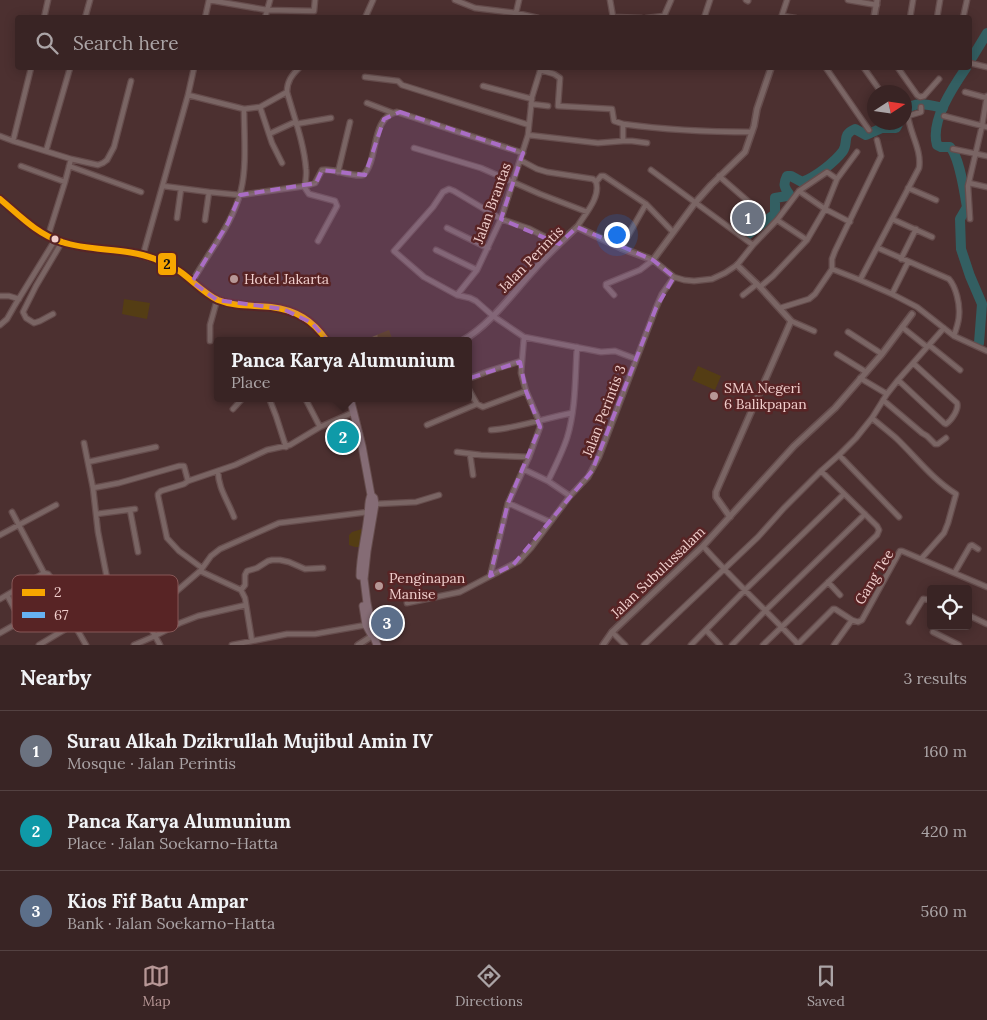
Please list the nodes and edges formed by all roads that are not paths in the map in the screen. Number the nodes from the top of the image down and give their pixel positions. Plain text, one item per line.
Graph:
1 (48, 0) edge
2 (90, 0) edge
3 (209, 0) edge
4 (270, 0) edge
5 (315, 0) edge
6 (373, 0) edge
7 (455, 0) edge
8 (473, 0) edge
9 (519, 0) edge
10 (610, 0) edge
11 (671, 0) edge
12 (710, 0) edge
13 (787, 0) edge
14 (848, 0) edge
15 (913, 0) edge
16 (940, 0) edge
17 (967, 0) edge
18 (877, 2) edge
19 (472, 7) junction
20 (267, 10) junction
21 (314, 11) junction
22 (516, 13) junction
23 (45, 15) edge
24 (86, 15) edge
25 (206, 15) edge
26 (266, 15) edge
27 (313, 15) edge
28 (366, 15) edge
29 (525, 15) edge
30 (613, 15) edge
31 (667, 15) edge
32 (705, 15) edge
33 (782, 15) edge
34 (875, 15) edge
35 (910, 15) edge
36 (938, 15) edge
37 (964, 15) edge
38 (972, 63) edge
39 (987, 67) edge
40 (31, 70) edge
41 (69, 70) edge
42 (194, 70) edge
43 (297, 70) edge
44 (541, 70) edge
45 (544, 70) edge
46 (770, 70) edge
47 (827, 70) edge
48 (865, 70) edge
49 (899, 70) edge
50 (365, 77) dead end
51 (939, 79) dead end
52 (131, 81) dead end
53 (876, 85) edge
54 (483, 86) dead end
55 (287, 92) junction
56 (965, 92) dead end
57 (188, 94) junction
58 (987, 97) edge
59 (532, 102) junction
60 (367, 103) dead end
61 (260, 106) junction
62 (548, 106) dead end
63 (921, 107) dead end
64 (244, 109) junction
65 (393, 113) junction
66 (944, 116) dead end
67 (331, 118) dead end
68 (350, 122) dead end
69 (296, 123) junction
70 (623, 124) junction
71 (529, 125) junction
72 (984, 126) edge
73 (867, 127) edge
74 (752, 132) junction
75 (269, 134) junction
76 (528, 135) junction
77 (0, 136) edge
78 (877, 140) dead end
79 (13, 141) junction
80 (623, 141) junction
81 (647, 143) dead end
82 (414, 148) dead end
83 (953, 149) dead end
84 (46, 151) junction
85 (857, 152) dead end
86 (523, 153) junction
87 (976, 153) junction
88 (987, 156) edge
89 (71, 159) junction
90 (520, 160) junction
91 (282, 163) dead end
92 (21, 166) dead end
93 (69, 166) junction
94 (651, 170) dead end
95 (338, 172) junction
96 (719, 176) junction
97 (837, 179) junction
98 (512, 181) junction
99 (65, 182) junction
100 (596, 182) junction
101 (969, 183) junction
102 (163, 186) junction
103 (305, 186) junction
104 (987, 187) edge
105 (908, 188) junction
106 (181, 189) junction
107 (799, 191) junction
108 (141, 192) dead end
109 (209, 192) junction
110 (240, 194) junction
111 (0, 199) edge
112 (936, 200) dead end
113 (696, 203) junction
114 (750, 203) dead end
115 (646, 204) junction
116 (825, 209) junction
117 (586, 212) junction
118 (177, 218) dead end
119 (501, 219) junction
120 (892, 219) junction
121 (970, 219) dead end
122 (205, 220) dead end
123 (777, 220) junction
124 (850, 222) junction
125 (577, 227) junction
126 (447, 228) dead end
127 (916, 229) junction
128 (674, 232) junction
129 (932, 237) dead end
130 (55, 239) junction
131 (807, 240) junction
132 (318, 242) dead end
133 (559, 244) junction
134 (753, 244) junction
135 (488, 248) junction
136 (621, 248) junction
137 (878, 248) junction
138 (436, 250) dead end
139 (143, 255) junction
140 (901, 259) junction
141 (653, 260) junction
142 (908, 262) junction
143 (737, 265) junction
144 (832, 269) junction
145 (477, 270) junction
146 (674, 277) junction
147 (860, 280) junction
148 (192, 282) junction
149 (759, 286) junction
150 (892, 294) junction
151 (614, 295) dead end
152 (743, 295) dead end
153 (0, 296) edge
154 (457, 296) junction
155 (19, 299) junction
156 (218, 300) junction
157 (780, 308) junction
158 (54, 314) dead end
159 (912, 314) dead end
160 (492, 316) junction
161 (791, 321) junction
162 (0, 325) edge
163 (902, 327) junction
164 (944, 328) junction
165 (814, 332) dead end
166 (848, 332) dead end
167 (954, 336) junction
168 (324, 337) edge
169 (468, 337) edge
170 (524, 337) junction
171 (210, 341) dead end
172 (928, 346) junction
173 (577, 348) junction
174 (987, 350) edge
175 (837, 354) dead end
176 (882, 354) junction
177 (636, 359) junction
178 (521, 361) junction
179 (913, 363) junction
180 (960, 370) dead end
181 (866, 372) junction
182 (472, 377) edge
183 (860, 378) junction
184 (898, 380) junction
185 (526, 391) junction
186 (472, 394) edge
187 (887, 394) junction
188 (884, 400) junction
189 (239, 402) edge
190 (271, 402) edge
191 (307, 402) edge
192 (351, 402) edge
193 (478, 404) junction
194 (233, 409) dead end
195 (354, 412) junction
196 (572, 414) junction
197 (872, 418) junction
198 (539, 421) junction
199 (427, 425) dead end
200 (320, 427) junction
201 (491, 430) dead end
202 (946, 438) dead end
203 (84, 443) dead end
204 (156, 447) dead end
205 (286, 447) junction
206 (457, 452) dead end
207 (470, 454) junction
208 (839, 455) junction
209 (529, 457) junction
210 (88, 462) junction
211 (523, 469) junction
212 (821, 470) junction
213 (218, 471) junction
214 (473, 475) dead end
215 (188, 481) junction
216 (548, 481) junction
217 (93, 488) junction
218 (439, 494) dead end
219 (844, 494) junction
220 (371, 495) junction
221 (570, 496) junction
222 (508, 503) junction
223 (375, 504) junction
224 (56, 505) dead end
225 (12, 512) dead end
226 (368, 512) junction
227 (96, 514) junction
228 (865, 514) junction
229 (234, 516) dead end
230 (899, 516) dead end
231 (730, 517) junction
232 (550, 522) junction
233 (19, 525) junction
234 (0, 535) edge
235 (703, 546) junction
236 (978, 549) dead end
237 (364, 551) junction
238 (138, 552) dead end
239 (921, 559) junction
240 (323, 568) dead end
241 (201, 570) junction
242 (724, 570) junction
243 (955, 572) junction
244 (44, 573) junction
245 (41, 575) edge
246 (49, 575) edge
247 (106, 575) edge
248 (490, 576) junction
249 (828, 582) junction
250 (987, 587) edge
251 (178, 590) edge
252 (241, 590) junction
253 (745, 590) junction
254 (12, 592) edge
255 (7, 595) junction
256 (840, 595) dead end
257 (0, 599) edge
258 (927, 600) edge
259 (407, 603) dead end
260 (12, 604) edge
261 (246, 605) junction
262 (765, 611) junction
263 (972, 617) edge
264 (852, 620) junction
265 (909, 622) dead end
266 (178, 624) edge
267 (366, 624) junction
268 (987, 624) edge
269 (12, 626) edge
270 (781, 627) junction
271 (706, 630) junction
272 (61, 632) edge
273 (79, 632) edge
274 (153, 632) edge
275 (163, 632) edge
276 (612, 632) junction
277 (933, 632) dead end
278 (0, 633) edge
279 (155, 636) junction
280 (373, 636) junction
281 (252, 641) junction
282 (39, 645) edge
283 (86, 645) edge
284 (134, 645) edge
285 (160, 645) edge
286 (232, 645) edge
287 (358, 645) edge
288 (377, 645) edge
289 (602, 645) edge
290 (625, 645) edge
291 (644, 645) edge
292 (691, 645) edge
293 (720, 645) edge
294 (733, 645) edge
295 (763, 645) edge
296 (797, 645) edge
297 (834, 645) edge
298 (959, 645) edge

1 - 23 street
2 - 24 street
3 - 20 street
3 - 25 street
4 - 20 street
5 - 21 street
6 - 28 street
7 - 19 street
8 - 19 street
9 - 22 street
10 - 30 street
11 - 31 street
12 - 32 street
13 - 33 street
14 - 18 street
15 - 35 street
16 - 36 street
17 - 37 street
18 - 34 street
19 - 22 street
20 - 21 street
20 - 26 street
21 - 27 street
22 - 29 street
38 - 39 street
40 - 79 street
41 - 84 street
42 - 57 street
43 - 55 street
44 - 59 street, Jalan Brantas
45 - 70 street
46 - 74 street
47 - 73 street
48 - 53 street
49 - 51 street
50 - 71 street
52 - 89 street
54 - 59 street
55 - 61 street
55 - 69 street
56 - 58 street
57 - 64 street
57 - 102 street
58 - 72 street
59 - 62 street
59 - 71 street, Jalan Brantas
60 - 65 street
61 - 64 street
61 - 75 street
63 - 105 street
64 - 110 street
65 - 86 street
65 - 95 street
66 - 72 street
67 - 69 street
68 - 95 street
69 - 75 street
69 - 103 street
70 - 74 street
70 - 80 street
71 - 76 street, Jalan Brantas
72 - 87 street
74 - 96 street
75 - 91 street
76 - 80 street
76 - 86 street, Jalan Brantas
77 - 79 street
78 - 124 street
79 - 84 street
80 - 81 street
82 - 98 street
83 - 87 street
84 - 89 street
85 - 97 street
86 - 90 street, Jalan Brantas
87 - 88 street
87 - 101 street
89 - 93 street
90 - 98 street, Jalan Brantas
90 - 100 street
92 - 99 street
93 - 99 street
93 - 108 street
94 - 113 street
95 - 103 street
96 - 113 street
96 - 114 street
97 - 107 street
97 - 116 street
98 - 117 street
98 - 119 street, Jalan Brantas
99 - 130 street
100 - 115 street
100 - 117 street
101 - 104 street
101 - 121 street
102 - 106 street
102 - 139 street
103 - 110 street
103 - 132 street
105 - 112 street
105 - 120 street
106 - 109 street
106 - 118 street
107 - 116 street
107 - 123 street
109 - 110 street
109 - 122 street
110 - 148 street
111 - 130 highway
113 - 128 street
113 - 134 street
115 - 128 street
115 - 136 street
116 - 124 street
116 - 131 street
117 - 125 street
119 - 133 street
119 - 135 street, Jalan Brantas
119 - 154 street
120 - 127 street
120 - 137 street
123 - 131 street
123 - 134 street
124 - 144 street
125 - 133 street, Jalan Perintis
125 - 136 street, Jalan Perintis
126 - 135 street
127 - 129 street
127 - 140 street
128 - 141 street
130 - 139 highway
130 - 155 street
130 - 158 street
131 - 149 street
133 - 160 street, Jalan Perintis
134 - 143 street
135 - 145 street, Jalan Brantas
136 - 141 street, Jalan Perintis
137 - 140 street
137 - 147 street
138 - 145 street
139 - 148 highway
140 - 142 street
141 - 146 street, Jalan Perintis
141 - 151 street
142 - 150 street
142 - 167 street
143 - 146 street
143 - 149 street
144 - 147 street
144 - 157 street
145 - 154 street, Jalan Brantas
146 - 177 street, Jalan Perintis 3
147 - 150 street
148 - 156 highway
149 - 152 street
149 - 157 street
150 - 164 street
153 - 155 street
154 - 160 street
155 - 162 street
156 - 168 highway
156 - 171 street
157 - 161 street
159 - 163 street, Jalan Subulussalam
160 - 169 street, Jalan Perintis
160 - 170 street
161 - 165 street
161 - 231 street
163 - 172 street
163 - 176 street, Jalan Subulussalam
164 - 167 street
164 - 172 street
166 - 176 street
167 - 174 street
170 - 173 street
170 - 178 street
172 - 179 street
172 - 180 street
173 - 177 street
173 - 196 street
175 - 181 street
176 - 181 street, Jalan Subulussalam
177 - 221 street, Jalan Perintis 3
178 - 182 street
178 - 185 street
179 - 184 street
179 - 184 street
181 - 183 street, Jalan Subulussalam
183 - 187 street
183 - 231 street, Jalan Subulussalam
184 - 187 street
185 - 193 street
185 - 198 street
186 - 193 street
187 - 188 street
188 - 197 street
188 - 202 street
189 - 194 street
190 - 205 street
191 - 200 street
192 - 195 highway
193 - 199 street
195 - 200 street
195 - 220 highway
196 - 198 street
196 - 216 street
197 - 208 street
197 - 239 street
198 - 201 street
198 - 209 street
200 - 205 street
203 - 210 street
204 - 210 street
205 - 213 street
206 - 207 street
207 - 209 street
207 - 214 street
208 - 212 street
208 - 230 street
209 - 211 street
210 - 217 street
211 - 216 street
211 - 222 street
212 - 219 street
212 - 242 street
213 - 215 street
213 - 229 street
215 - 217 street
215 - 241 street
216 - 221 street
217 - 227 street
218 - 223 street
219 - 228 street
219 - 253 street
220 - 223 highway
220 - 226 highway
221 - 232 street, Jalan Perintis 3
222 - 232 street
222 - 248 street
223 - 237 highway
224 - 233 street
225 - 233 street
226 - 237 highway
226 - 241 street
227 - 238 street
227 - 247 street
228 - 249 street
228 - 262 street
231 - 235 street, Jalan Subulussalam
232 - 248 street, Jalan Perintis 3
233 - 234 street
233 - 244 street
235 - 242 street
235 - 276 street, Jalan Subulussalam
236 - 243 street
237 - 267 highway
237 - 280 highway
239 - 243 street, Gang Tee
239 - 264 street, Gang Tee
240 - 252 street
241 - 251 street
241 - 252 street
242 - 253 street
242 - 291 street
243 - 250 street, Gang Tee
244 - 245 street
244 - 246 street
248 - 259 street, Jalan Perintis 3
249 - 256 street
249 - 270 street
252 - 261 street
253 - 262 street
253 - 271 street
254 - 255 street
255 - 257 street
255 - 260 street
258 - 265 street
261 - 266 street
261 - 281 street
262 - 270 street
262 - 294 street
263 - 268 street
264 - 296 street, Gang Tee
264 - 297 street
267 - 280 highway
267 - 281 street
269 - 278 street
270 - 295 street
270 - 296 street
271 - 292 street
271 - 293 street
272 - 282 street
273 - 283 street
274 - 279 street
275 - 279 street
276 - 289 street, Jalan Subulussalam
276 - 290 street
277 - 298 street
279 - 284 street
279 - 285 street
280 - 287 street
280 - 288 highway
281 - 286 street

